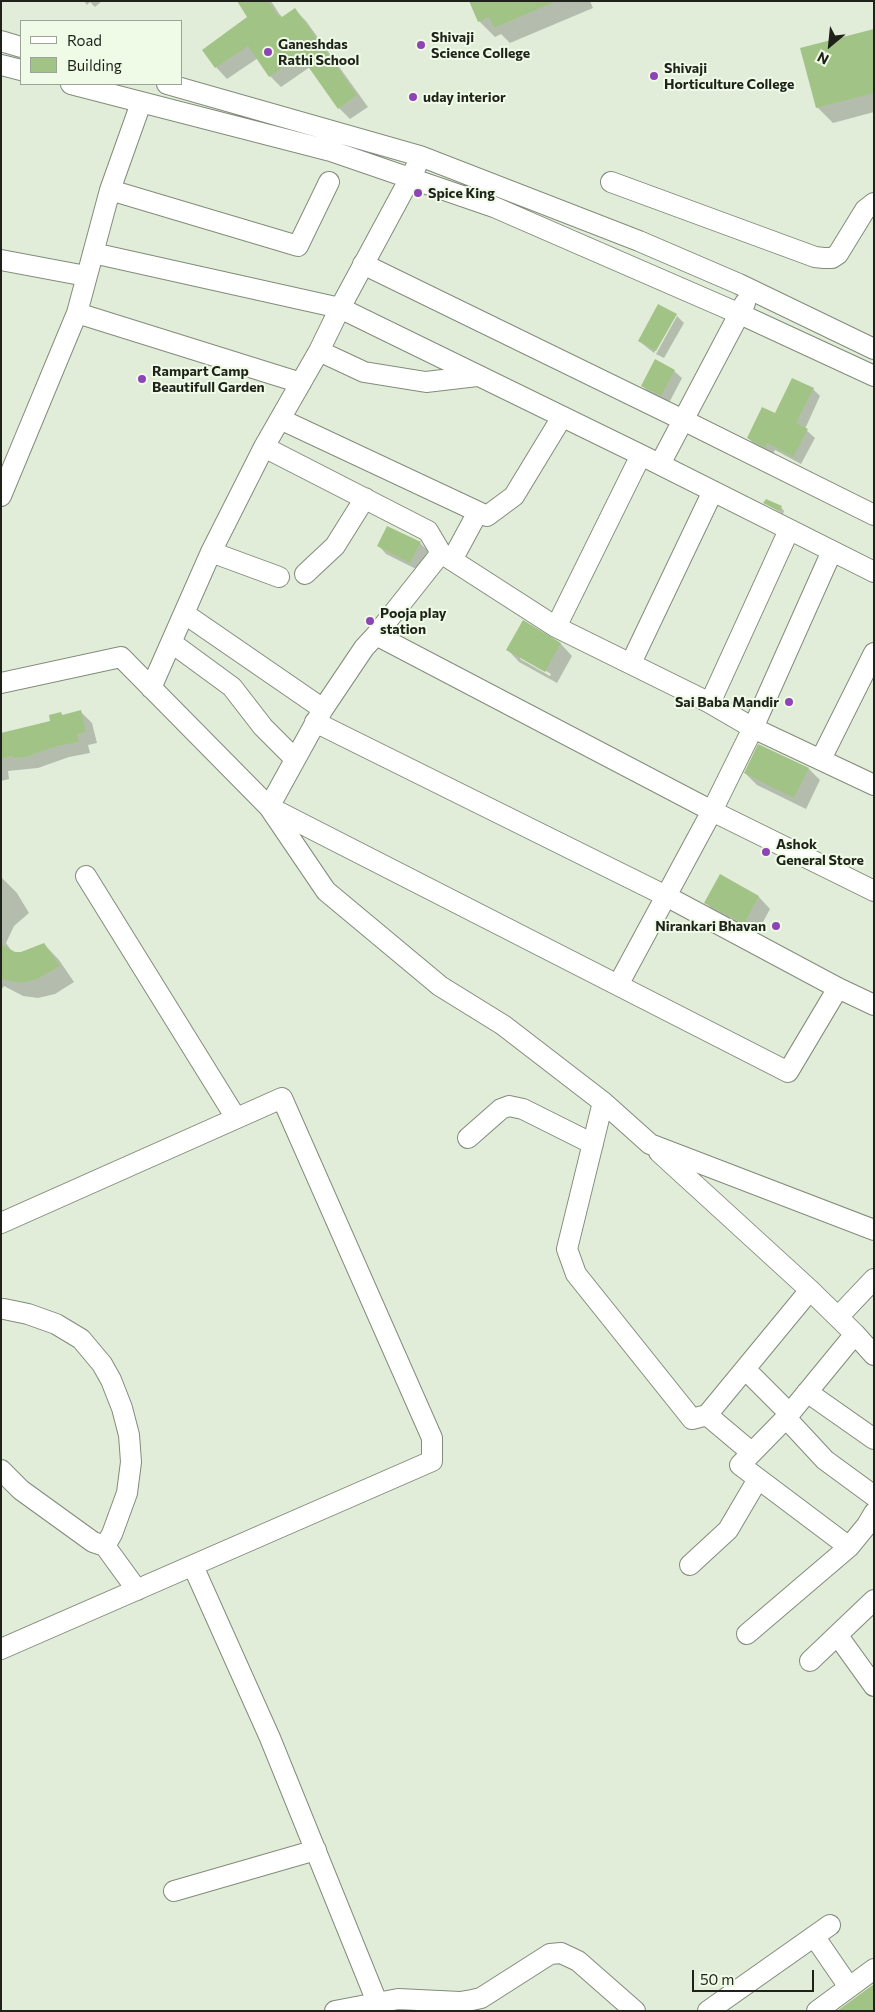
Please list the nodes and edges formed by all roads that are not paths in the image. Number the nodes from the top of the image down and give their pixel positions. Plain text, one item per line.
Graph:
1 (1, 41) edge
2 (20, 46) edge
3 (1, 65) edge
4 (20, 70) edge
5 (75, 85) edge
6 (170, 85) edge
7 (141, 103) junction
8 (420, 156) junction
9 (410, 179) junction
10 (329, 182) dead end
11 (611, 182) dead end
12 (110, 190) junction
13 (874, 203) edge
14 (93, 253) junction
15 (1, 260) edge
16 (363, 264) junction
17 (86, 276) junction
18 (751, 290) junction
19 (340, 308) junction
20 (76, 313) junction
21 (740, 314) junction
22 (874, 349) edge
23 (319, 351) junction
24 (477, 376) junction
25 (874, 376) edge
26 (301, 383) junction
27 (562, 417) junction
28 (280, 419) junction
29 (683, 420) junction
30 (264, 447) junction
31 (641, 455) junction
32 (660, 464) junction
33 (714, 491) junction
34 (1, 496) edge
35 (365, 498) junction
36 (478, 512) junction
37 (874, 515) edge
38 (789, 530) junction
39 (211, 552) junction
40 (832, 552) junction
41 (447, 557) junction
42 (874, 572) edge
43 (305, 574) dead end
44 (279, 577) dead end
45 (185, 614) junction
46 (556, 627) junction
47 (376, 635) junction
48 (172, 643) junction
49 (874, 653) edge
50 (632, 663) junction
51 (1, 683) edge
52 (151, 688) junction
53 (710, 703) junction
54 (319, 715) junction
55 (753, 728) junction
56 (295, 759) junction
57 (821, 760) junction
58 (874, 785) edge
59 (269, 807) junction
60 (712, 811) junction
61 (86, 876) dead end
62 (874, 891) edge
63 (666, 896) junction
64 (618, 985) junction
65 (838, 988) junction
66 (874, 1005) edge
67 (603, 1102) junction
68 (236, 1118) junction
69 (468, 1138) dead end
70 (593, 1144) junction
71 (650, 1144) junction
72 (1, 1223) edge
73 (874, 1230) edge
74 (874, 1279) edge
75 (810, 1290) junction
76 (2, 1307) edge
77 (838, 1317) junction
78 (855, 1334) junction
79 (874, 1355) edge
80 (745, 1369) junction
81 (807, 1392) junction
82 (707, 1415) junction
83 (788, 1416) junction
84 (874, 1438) edge
85 (751, 1452) junction
86 (1, 1470) edge
87 (758, 1479) junction
88 (874, 1496) edge
89 (871, 1523) edge
90 (105, 1546) junction
91 (849, 1547) junction
92 (690, 1565) dead end
93 (193, 1566) junction
94 (137, 1590) junction
95 (874, 1600) edge
96 (746, 1634) dead end
97 (838, 1636) junction
98 (1, 1649) edge
99 (810, 1661) dead end
100 (871, 1678) edge
101 (316, 1850) junction
102 (174, 1891) dead end
103 (830, 1925) dead end
104 (814, 1936) junction
105 (874, 1969) edge
106 (850, 1987) junction
107 (377, 2002) junction
108 (335, 2011) edge
109 (635, 2011) edge
110 (708, 2011) edge
111 (817, 2011) edge

1 - 2 street
3 - 4 street
5 - 7 street
6 - 8 street
7 - 9 street
7 - 12 street
8 - 9 street
8 - 18 street
9 - 16 street
9 - 21 street
10 - 12 street
11 - 13 street
12 - 14 street
14 - 17 street
14 - 19 street
15 - 17 street
16 - 19 street
16 - 29 street
17 - 20 street
18 - 21 street
18 - 22 street
19 - 23 street
19 - 24 street
20 - 26 street
20 - 34 street
21 - 25 street
21 - 29 street
23 - 24 street
23 - 26 street
24 - 27 street
26 - 28 street
27 - 31 street
27 - 36 street
28 - 30 street
28 - 36 street
29 - 32 street
29 - 37 street
30 - 35 street
30 - 39 street
31 - 32 street
31 - 46 street
32 - 33 street
33 - 38 street
33 - 50 street
35 - 41 street
35 - 43 street
36 - 41 street
38 - 40 street
38 - 53 street
39 - 44 street
39 - 45 street
40 - 42 street
40 - 55 street
41 - 46 street
41 - 47 street
45 - 48 street
45 - 54 street
46 - 50 street
47 - 54 street
47 - 60 street
48 - 52 street
48 - 56 street
49 - 57 street
50 - 53 street
51 - 52 street
52 - 59 street
53 - 55 street
54 - 56 street
54 - 63 street
55 - 57 street
55 - 60 street
56 - 59 street
57 - 58 street
59 - 64 street
59 - 67 street
60 - 62 street
60 - 63 street
61 - 68 street
63 - 64 street
63 - 65 street
64 - 65 street
65 - 66 street
67 - 70 street
67 - 71 street
68 - 72 street
68 - 93 street
69 - 70 street
70 - 82 street
71 - 73 street
71 - 75 street
74 - 77 street
75 - 77 street
75 - 80 street
76 - 90 street
77 - 78 street
78 - 79 street
78 - 81 street
80 - 82 street
80 - 83 street
81 - 83 street
81 - 84 street
82 - 85 street
83 - 85 street
83 - 88 street
85 - 87 street
86 - 90 street
87 - 91 street
87 - 92 street
89 - 91 street
90 - 94 street
91 - 96 street
93 - 94 street
93 - 101 street
94 - 98 street
95 - 97 street
97 - 99 street
97 - 100 street
101 - 102 street
101 - 107 street
103 - 104 street
104 - 106 street
104 - 110 street
105 - 106 street
106 - 111 street
107 - 108 street
107 - 109 street

